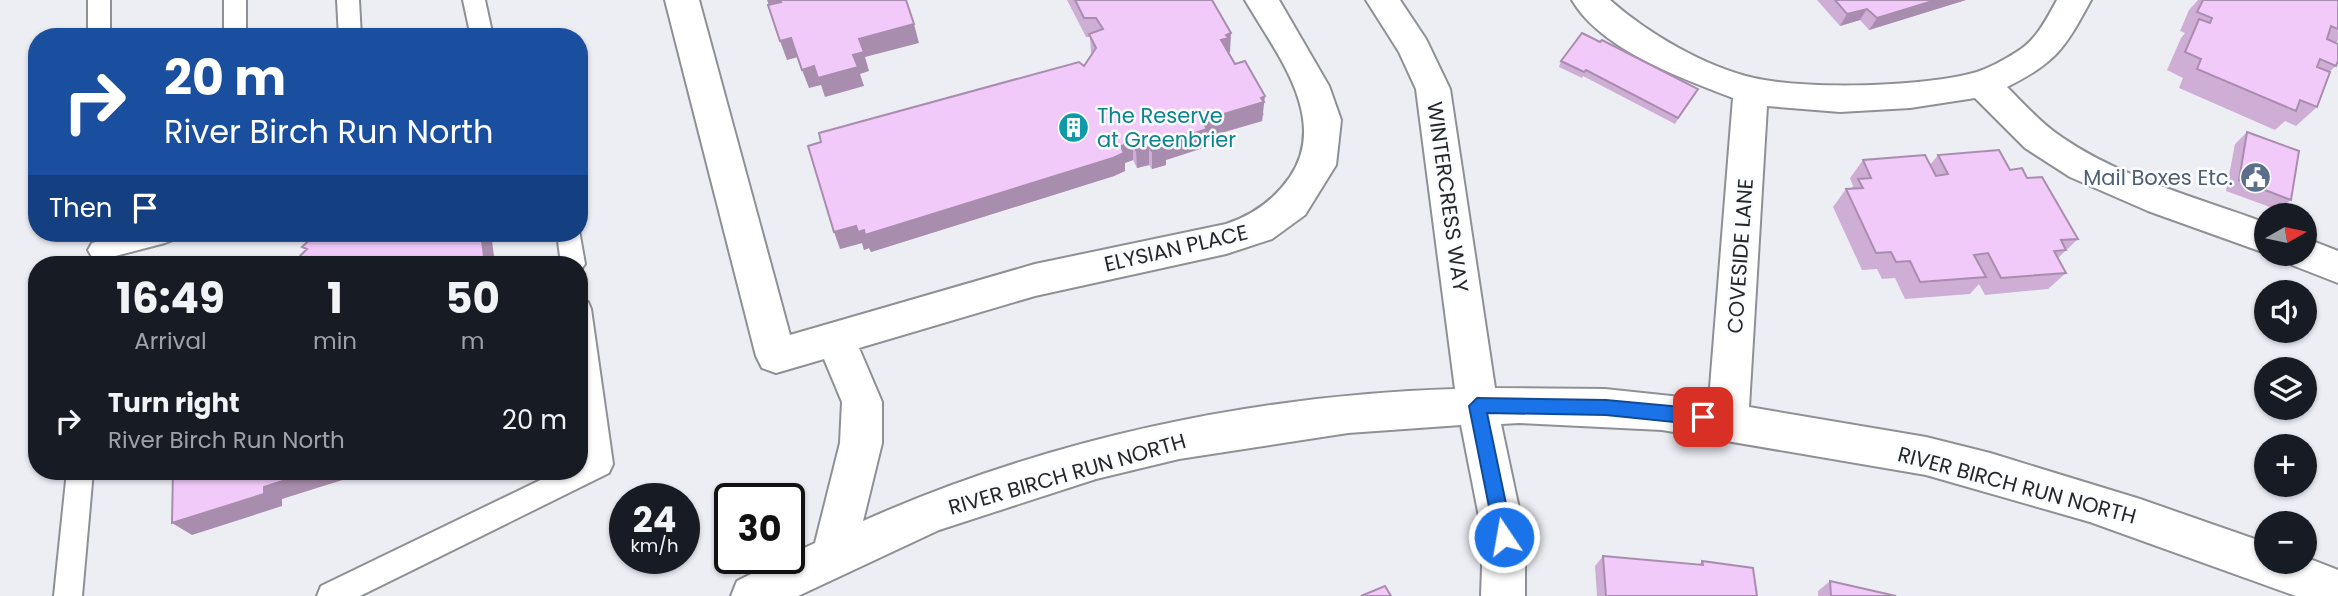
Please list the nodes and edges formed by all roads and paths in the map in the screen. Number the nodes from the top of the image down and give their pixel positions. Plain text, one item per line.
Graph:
1 (99, 0) edge
2 (235, 0) edge
3 (348, 0) edge
4 (474, 0) edge
5 (682, 0) edge
6 (1262, 0) edge
7 (1383, 0) edge
8 (1589, 0) edge
9 (2074, 0) edge
10 (99, 28) edge
11 (234, 28) edge
12 (350, 28) edge
13 (480, 28) edge
14 (1983, 84) junction
15 (1751, 91) junction
16 (2254, 234) edge
17 (128, 242) edge
18 (100, 249) edge
19 (2317, 259) edge
20 (2338, 267) edge
21 (835, 338) junction
22 (588, 375) edge
23 (1477, 406) junction
24 (1728, 421) junction
25 (588, 470) edge
26 (79, 480) edge
27 (567, 480) edge
28 (833, 556) junction
29 (2338, 591) edge
30 (68, 596) edge
31 (331, 596) edge
32 (753, 596) edge
33 (1503, 596) edge

1 - 10 lane
2 - 11 lane
3 - 12 lane
4 - 13 lane
5 - 21 street, ELYSIAN PLACE
6 - 21 street, ELYSIAN PLACE
7 - 23 street, WINTERCRESS WAY
8 - 15 street
9 - 14 street
14 - 15 street
14 - 16 street
15 - 24 street, COVESIDE LANE
17 - 18 lane
19 - 20 street
21 - 28 street
22 - 25 lane
23 - 24 street, RIVER BIRCH RUN NORTH
23 - 28 street, RIVER BIRCH RUN NORTH
23 - 33 street, WINTERCRESS WAY
24 - 29 street, RIVER BIRCH RUN NORTH
26 - 30 lane
27 - 31 lane
28 - 32 street, RIVER BIRCH RUN NORTH

